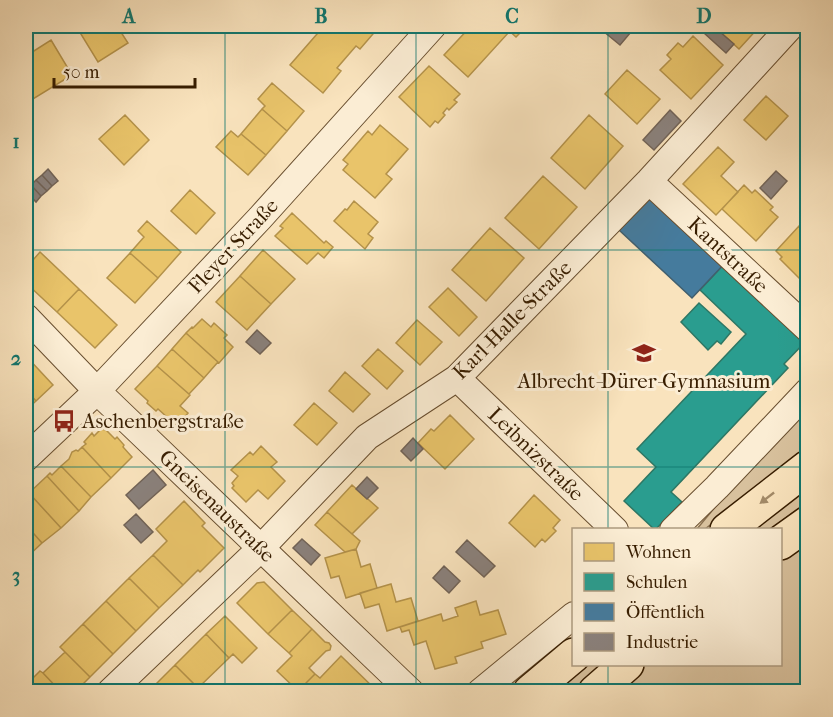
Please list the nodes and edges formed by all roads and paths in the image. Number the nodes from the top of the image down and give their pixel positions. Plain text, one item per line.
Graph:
1 (433, 26) edge
2 (791, 26) edge
3 (649, 181) junction
4 (26, 317) edge
5 (807, 329) edge
6 (457, 378) junction
7 (97, 391) junction
8 (807, 391) edge
9 (26, 458) edge
10 (807, 467) edge
11 (807, 523) edge
12 (613, 528) edge
13 (675, 528) edge
14 (730, 528) edge
15 (782, 542) edge
16 (261, 548) junction
17 (572, 616) edge
18 (572, 656) edge
19 (625, 666) edge
20 (110, 692) edge
21 (411, 692) edge
22 (480, 692) edge
23 (530, 692) edge
24 (595, 692) edge

1 - 7 street, Fleyer Straße
2 - 3 street, Karl-Halle-Straße
3 - 5 street, Kantstraße
3 - 6 street, Karl-Halle-Straße
4 - 7 street, Gneisenaustraße
6 - 12 street, Leibnizstraße
6 - 16 street, Karl-Halle-Straße
7 - 9 street, Fleyer Straße
7 - 16 street, Gneisenaustraße
8 - 13 street
10 -> 14 highway
11 - 15 highway
16 - 20 street, Karl-Halle-Straße
16 - 21 street, Gneisenaustraße
17 - 22 street
18 - 23 highway
19 - 24 highway

